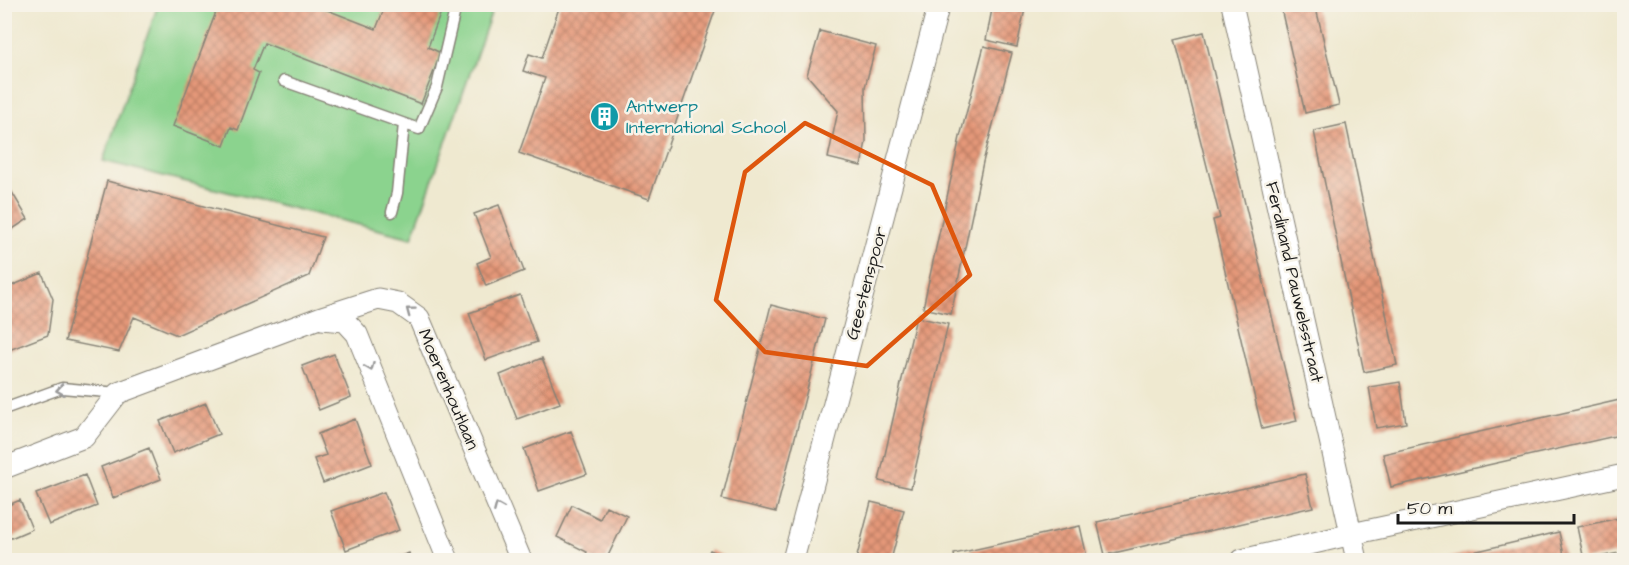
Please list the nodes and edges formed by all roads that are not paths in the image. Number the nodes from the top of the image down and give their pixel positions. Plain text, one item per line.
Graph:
1 (458, 4) edge
2 (939, 4) edge
3 (1232, 4) edge
4 (284, 81) dead end
5 (404, 124) junction
6 (392, 212) dead end
7 (319, 318) junction
8 (118, 393) junction
9 (4, 409) edge
10 (4, 468) edge
11 (1624, 475) edge
12 (1352, 534) junction
13 (448, 561) edge
14 (521, 561) edge
15 (792, 561) edge
16 (1242, 561) edge
17 (1357, 561) edge

1 - 5 lane
2 - 15 street, Geestenspoor
3 - 12 street, Ferdinand Pauwelsstraat
4 - 5 lane
5 - 6 lane
7 - 8 street, Moerenhoutlaan
7 -> 13 street
14 -> 7 street, Moerenhoutlaan
8 -> 9 lane, Moerenhoutlaan
8 - 10 street
11 - 12 street
12 - 16 street
12 - 17 street, Ferdinand Pauwelsstraat

